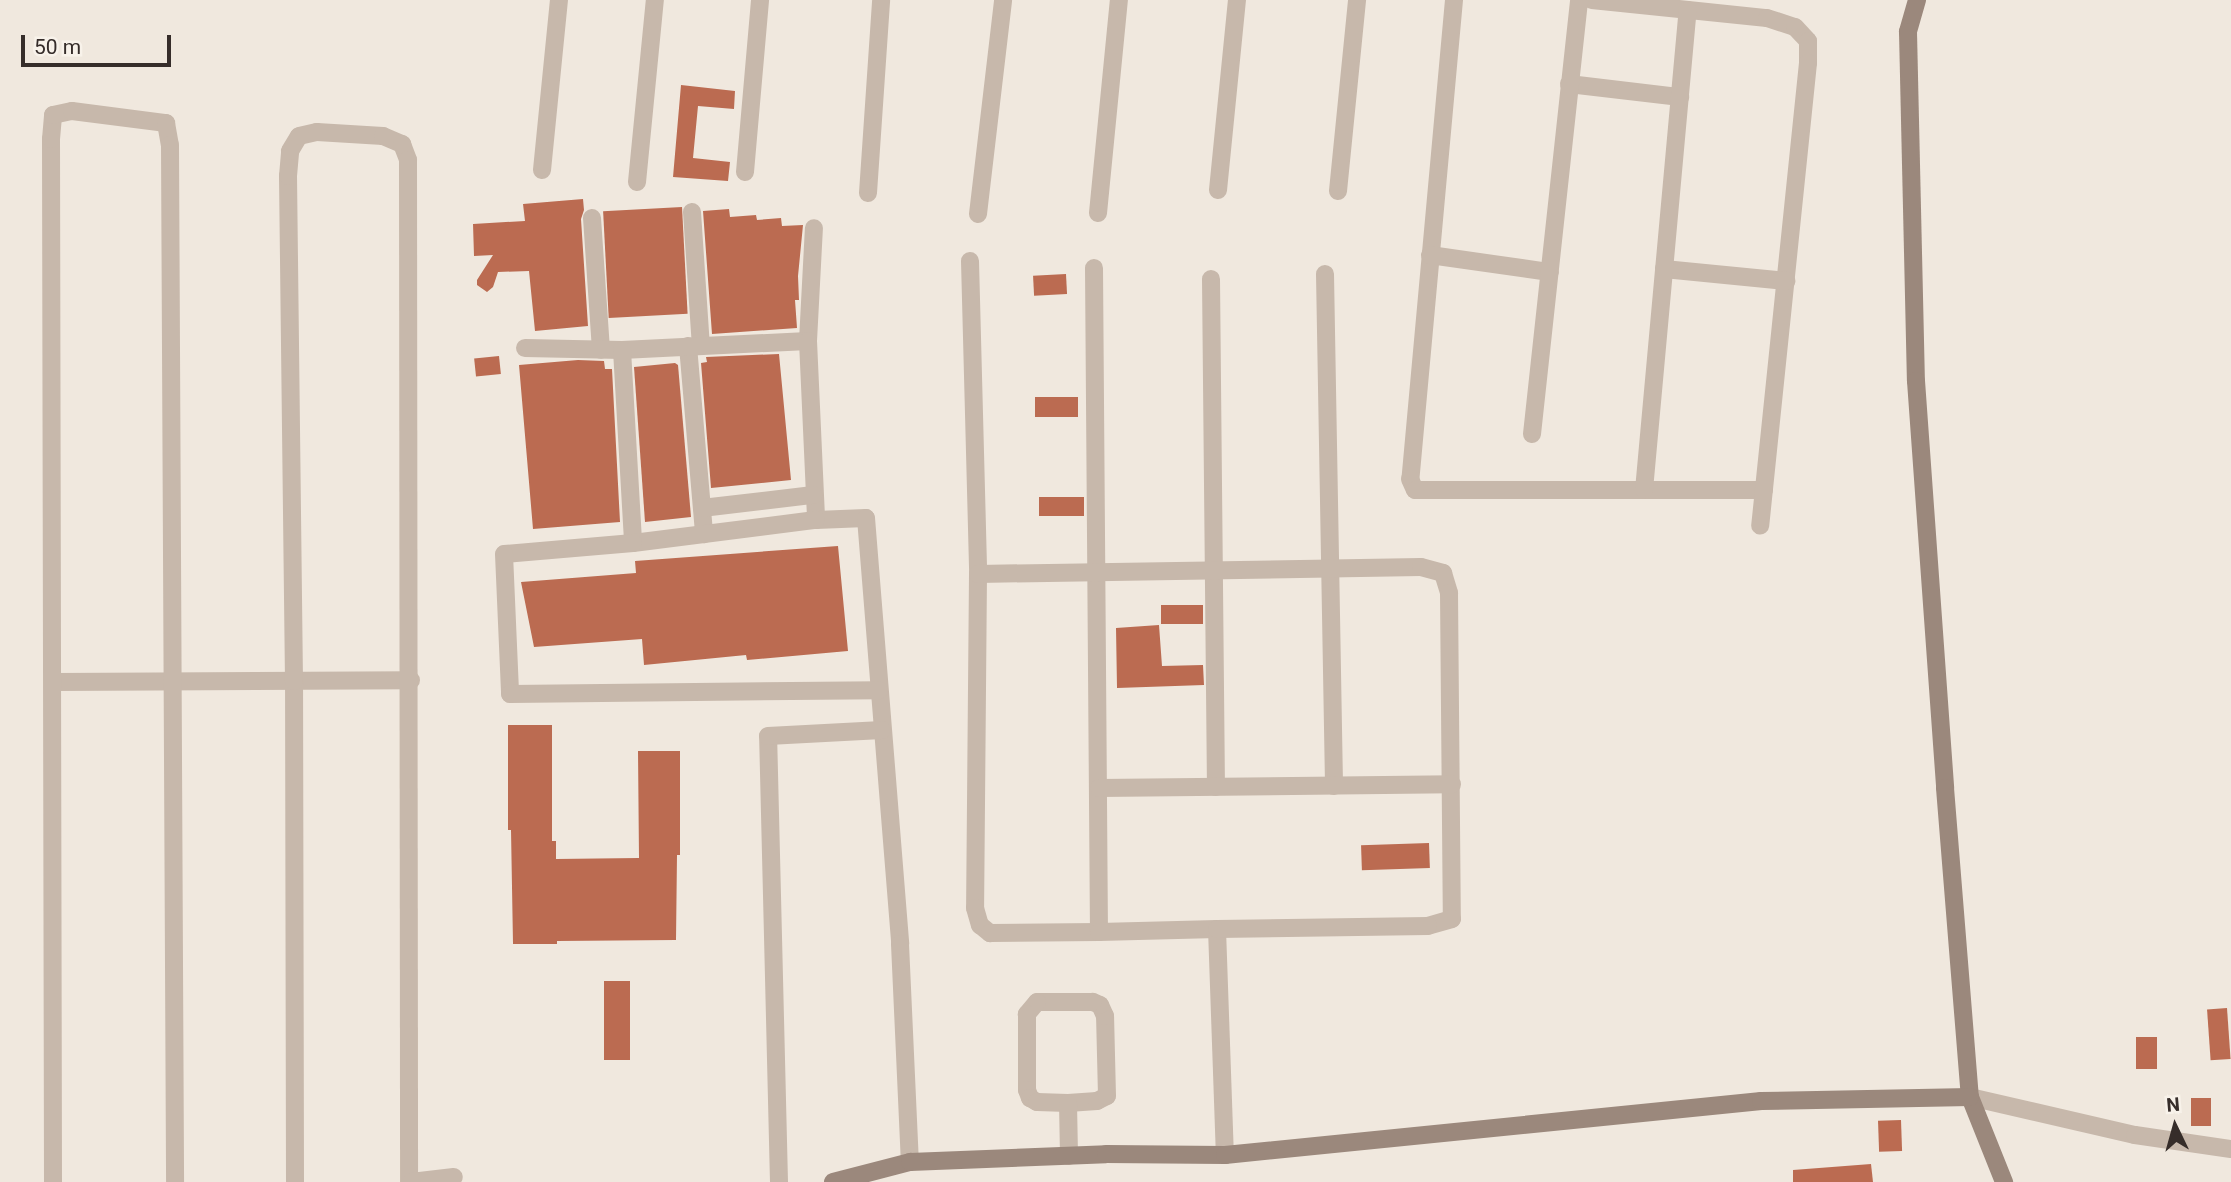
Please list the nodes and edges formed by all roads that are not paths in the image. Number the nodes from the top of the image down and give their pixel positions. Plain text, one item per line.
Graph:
1 (559, 0) edge
2 (655, 0) edge
3 (760, 0) edge
4 (881, 0) edge
5 (1003, 0) edge
6 (1119, 0) edge
7 (1237, 0) edge
8 (1357, 0) edge
9 (1454, 0) edge
10 (1578, 0) edge
11 (1592, 0) edge
12 (1917, 0) edge
13 (1688, 10) junction
14 (1570, 84) junction
15 (1680, 97) junction
16 (542, 170) dead end
17 (745, 172) dead end
18 (637, 183) dead end
19 (1218, 190) dead end
20 (1338, 191) dead end
21 (869, 193) dead end
22 (692, 212) dead end
23 (1098, 213) dead end
24 (978, 215) dead end
25 (592, 218) dead end
26 (814, 228) dead end
27 (1430, 255) junction
28 (970, 261) dead end
29 (1094, 268) dead end
30 (1664, 269) junction
31 (1550, 272) junction
32 (1325, 274) dead end
33 (1211, 279) dead end
34 (1786, 281) junction
35 (808, 341) junction
36 (695, 346) junction
37 (525, 348) dead end
38 (601, 350) junction
39 (622, 350) junction
40 (1532, 434) dead end
41 (1644, 490) junction
42 (1764, 490) junction
43 (813, 495) junction
44 (702, 508) junction
45 (816, 520) junction
46 (1760, 526) dead end
47 (704, 534) junction
48 (633, 543) junction
49 (1332, 568) junction
50 (1214, 569) junction
51 (1095, 572) junction
52 (978, 574) junction
53 (411, 680) junction
54 (294, 681) junction
55 (54, 682) junction
56 (172, 682) junction
57 (878, 690) junction
58 (882, 730) junction
59 (1452, 784) junction
60 (1334, 786) junction
61 (1216, 787) junction
62 (1099, 788) junction
63 (1217, 929) junction
64 (1099, 932) junction
65 (1970, 1097) junction
66 (1068, 1103) junction
67 (2231, 1149) edge
68 (1225, 1155) junction
69 (1069, 1156) junction
70 (910, 1162) junction
71 (454, 1177) dead end
72 (53, 1182) edge
73 (175, 1182) edge
74 (295, 1182) edge
75 (410, 1182) edge
76 (779, 1182) edge
77 (833, 1182) edge
78 (2004, 1182) edge

1 - 16 street
2 - 18 street
3 - 17 street
4 - 21 street
5 - 24 street
6 - 23 street
7 - 19 street
8 - 20 street
9 - 27 street
10 - 14 street
11 - 13 street
12 - 65 street
13 - 15 street
13 - 34 street
14 - 15 street
14 - 31 street
15 - 30 street
22 - 36 street
25 - 38 street
26 - 35 street
27 - 31 street
27 - 41 street
28 - 52 street
29 - 51 street
30 - 34 street
30 - 41 street
31 - 40 street
32 - 49 street
33 - 50 street
34 - 42 street
35 - 36 street
35 - 43 street
36 - 39 street
36 - 44 street
37 - 38 street
38 - 39 street
39 - 48 street
41 - 42 street
42 - 46 street
43 - 44 street
43 - 45 street
44 - 47 street
45 - 47 street
45 - 57 street
47 - 48 street
48 - 57 street
49 - 50 street
49 - 59 street
49 - 60 street
50 - 51 street
50 - 61 street
51 - 52 street
51 - 62 street
52 - 64 street
53 - 54 street
53 - 54 street
53 - 75 street
54 - 56 street
54 - 74 street
55 - 56 street
55 - 56 street
55 - 72 street
56 - 73 street
57 - 58 street
58 - 70 street
58 - 76 street
59 - 60 street
59 - 63 street
60 - 61 street
61 - 62 street
62 - 64 street
63 - 64 street
63 - 68 street
65 - 67 street
65 - 68 street
65 - 78 street
66 - 66 street
66 - 69 street
68 - 69 street
69 - 70 street
70 - 77 street
71 - 75 street

